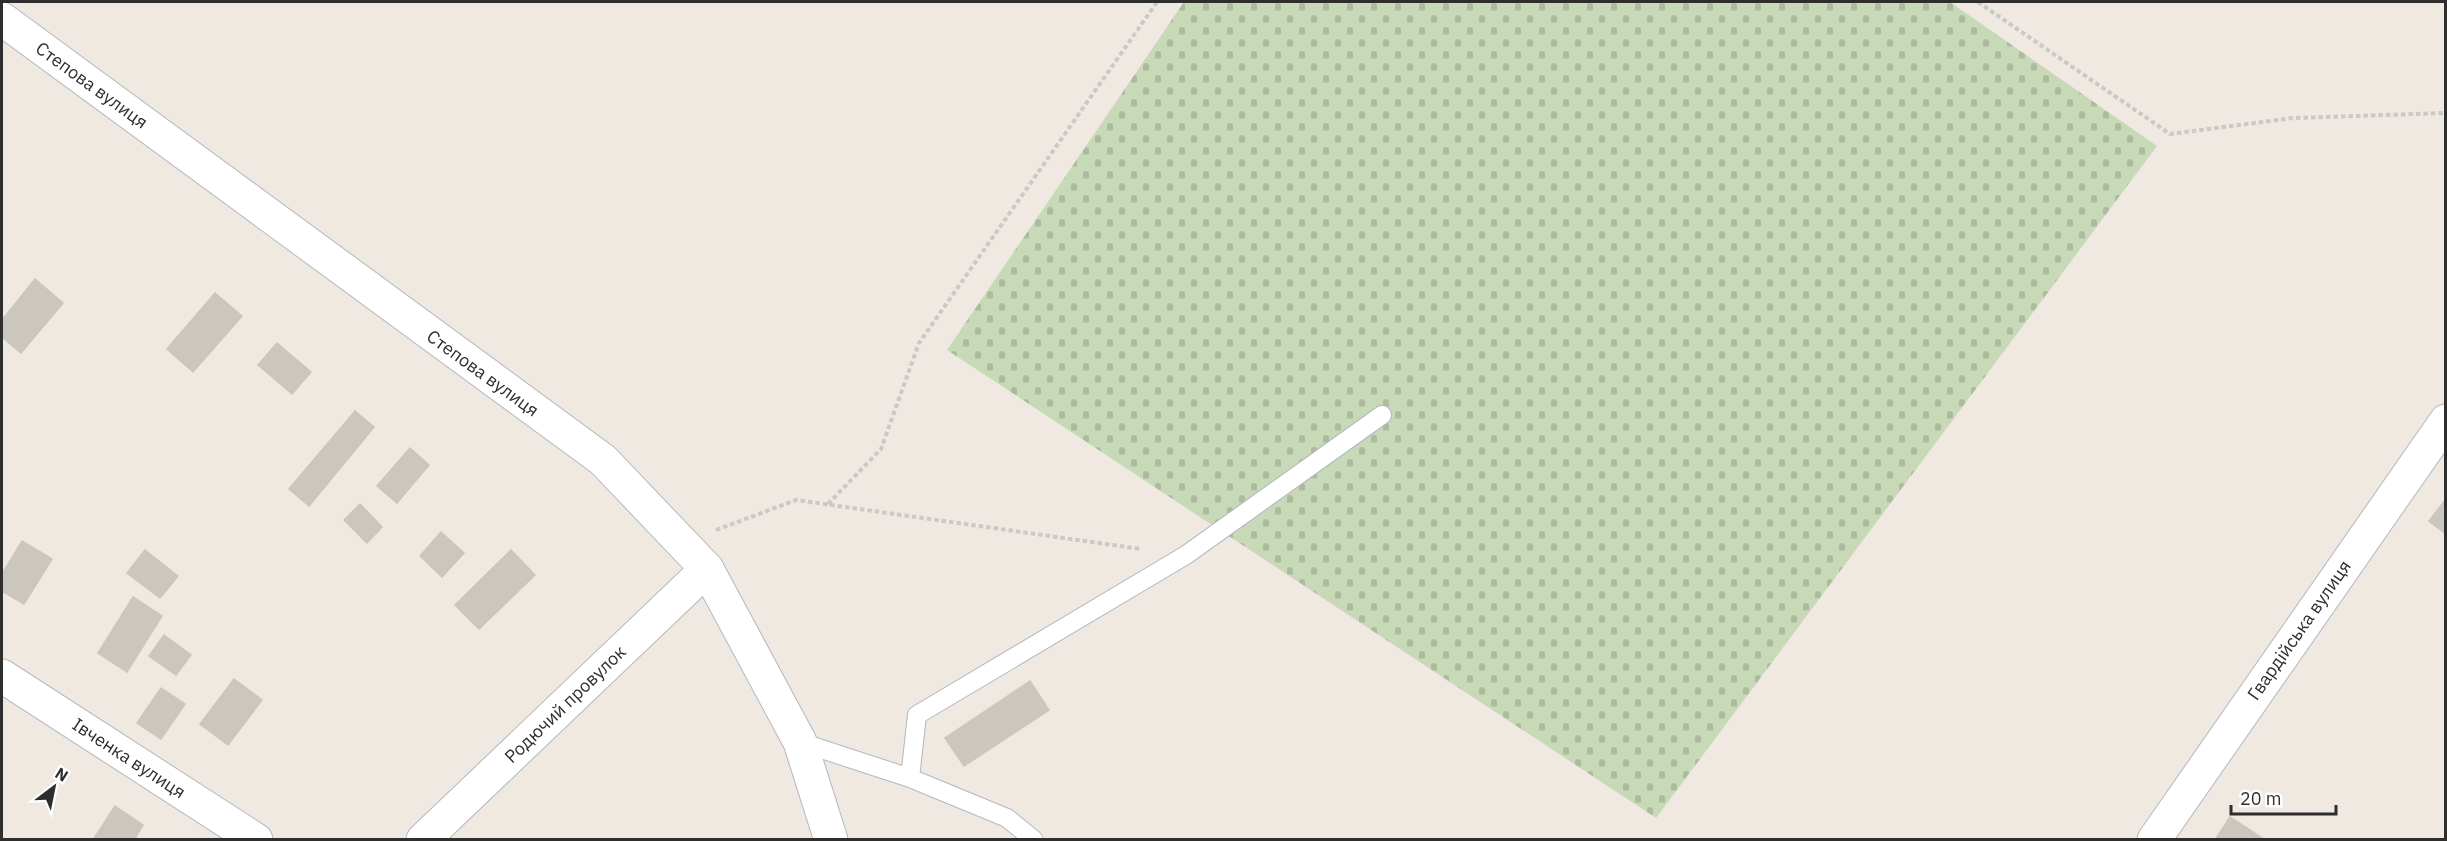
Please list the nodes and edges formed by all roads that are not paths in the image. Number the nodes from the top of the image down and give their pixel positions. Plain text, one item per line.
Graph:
1 (2, 19) edge
2 (1382, 415) dead end
3 (2445, 421) edge
4 (707, 569) junction
5 (2, 676) edge
6 (800, 742) junction
7 (910, 778) junction
8 (827, 836) edge
9 (256, 840) edge
10 (423, 840) edge
11 (1034, 840) edge
12 (2154, 840) edge

1 - 4 street, Степова вулиця
2 - 7 lane
3 - 12 street, Гвардійська вулиця
4 - 6 street, Степова вулиця
4 - 10 street, Родючий провулок
5 - 9 street, Івченка вулиця
6 - 7 lane
6 - 8 street, Степова вулиця
7 - 11 lane

